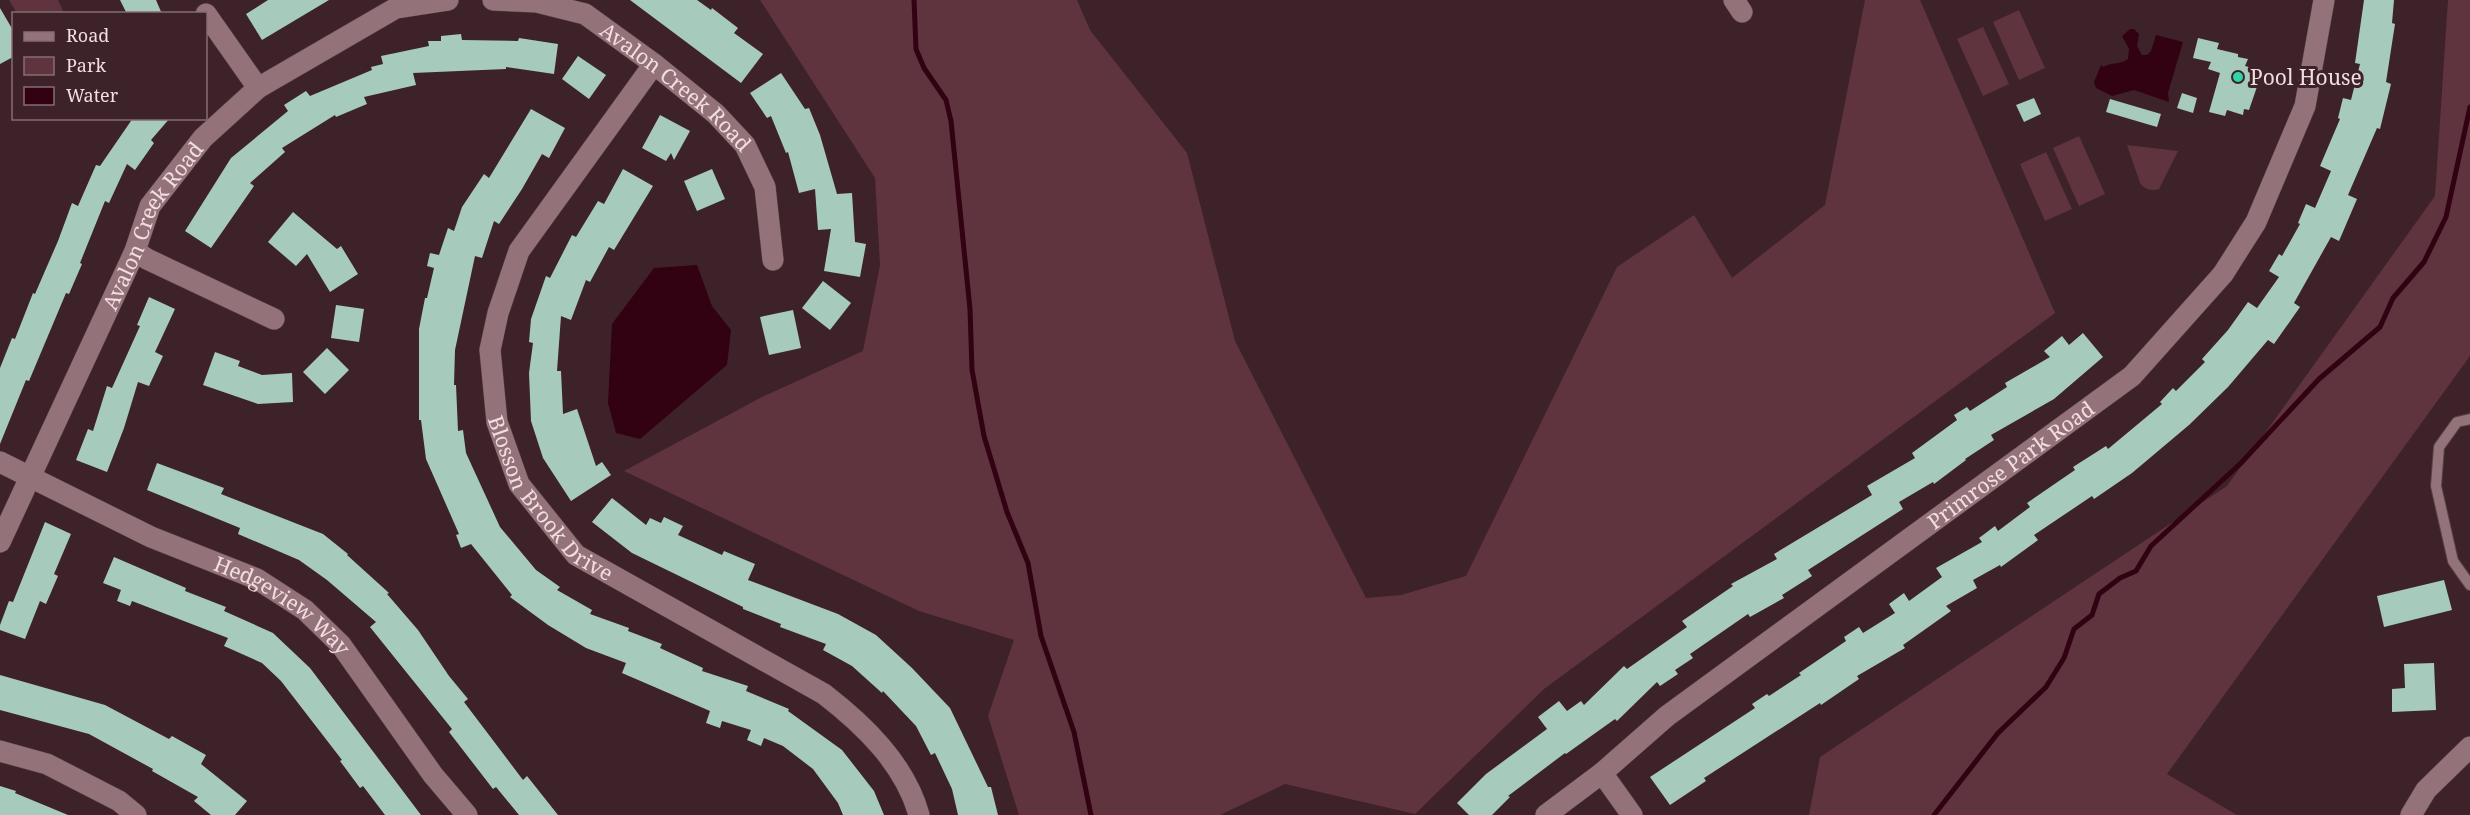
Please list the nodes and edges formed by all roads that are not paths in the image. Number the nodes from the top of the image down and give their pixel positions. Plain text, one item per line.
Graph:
1 (448, 0) edge
2 (493, 0) edge
3 (2324, 0) edge
4 (207, 17) edge
5 (654, 64) junction
6 (258, 88) junction
7 (135, 251) junction
8 (773, 260) dead end
9 (274, 320) dead end
10 (2470, 419) edge
11 (0, 462) edge
12 (31, 476) junction
13 (0, 542) edge
14 (2470, 585) edge
15 (2470, 747) edge
16 (0, 751) edge
17 (1602, 773) junction
18 (136, 815) edge
19 (467, 815) edge
20 (919, 815) edge
21 (1546, 815) edge
22 (1632, 815) edge
23 (2411, 815) edge

1 - 6 street, Avalon Creek Road
2 - 5 street, Avalon Creek Road
3 - 17 street, Primrose Park Road
4 - 6 street
5 - 8 street, Avalon Creek Road
5 - 20 street, Blosson Brook Drive
6 - 7 street, Avalon Creek Road
7 - 9 street
7 - 12 street, Avalon Creek Road
10 - 14 lane
11 - 12 street, Hedgeview Way
12 - 13 street, Avalon Creek Road
12 - 19 street, Hedgeview Way
15 - 23 street
16 - 18 street
17 - 21 street, Primrose Park Road
17 - 22 street

